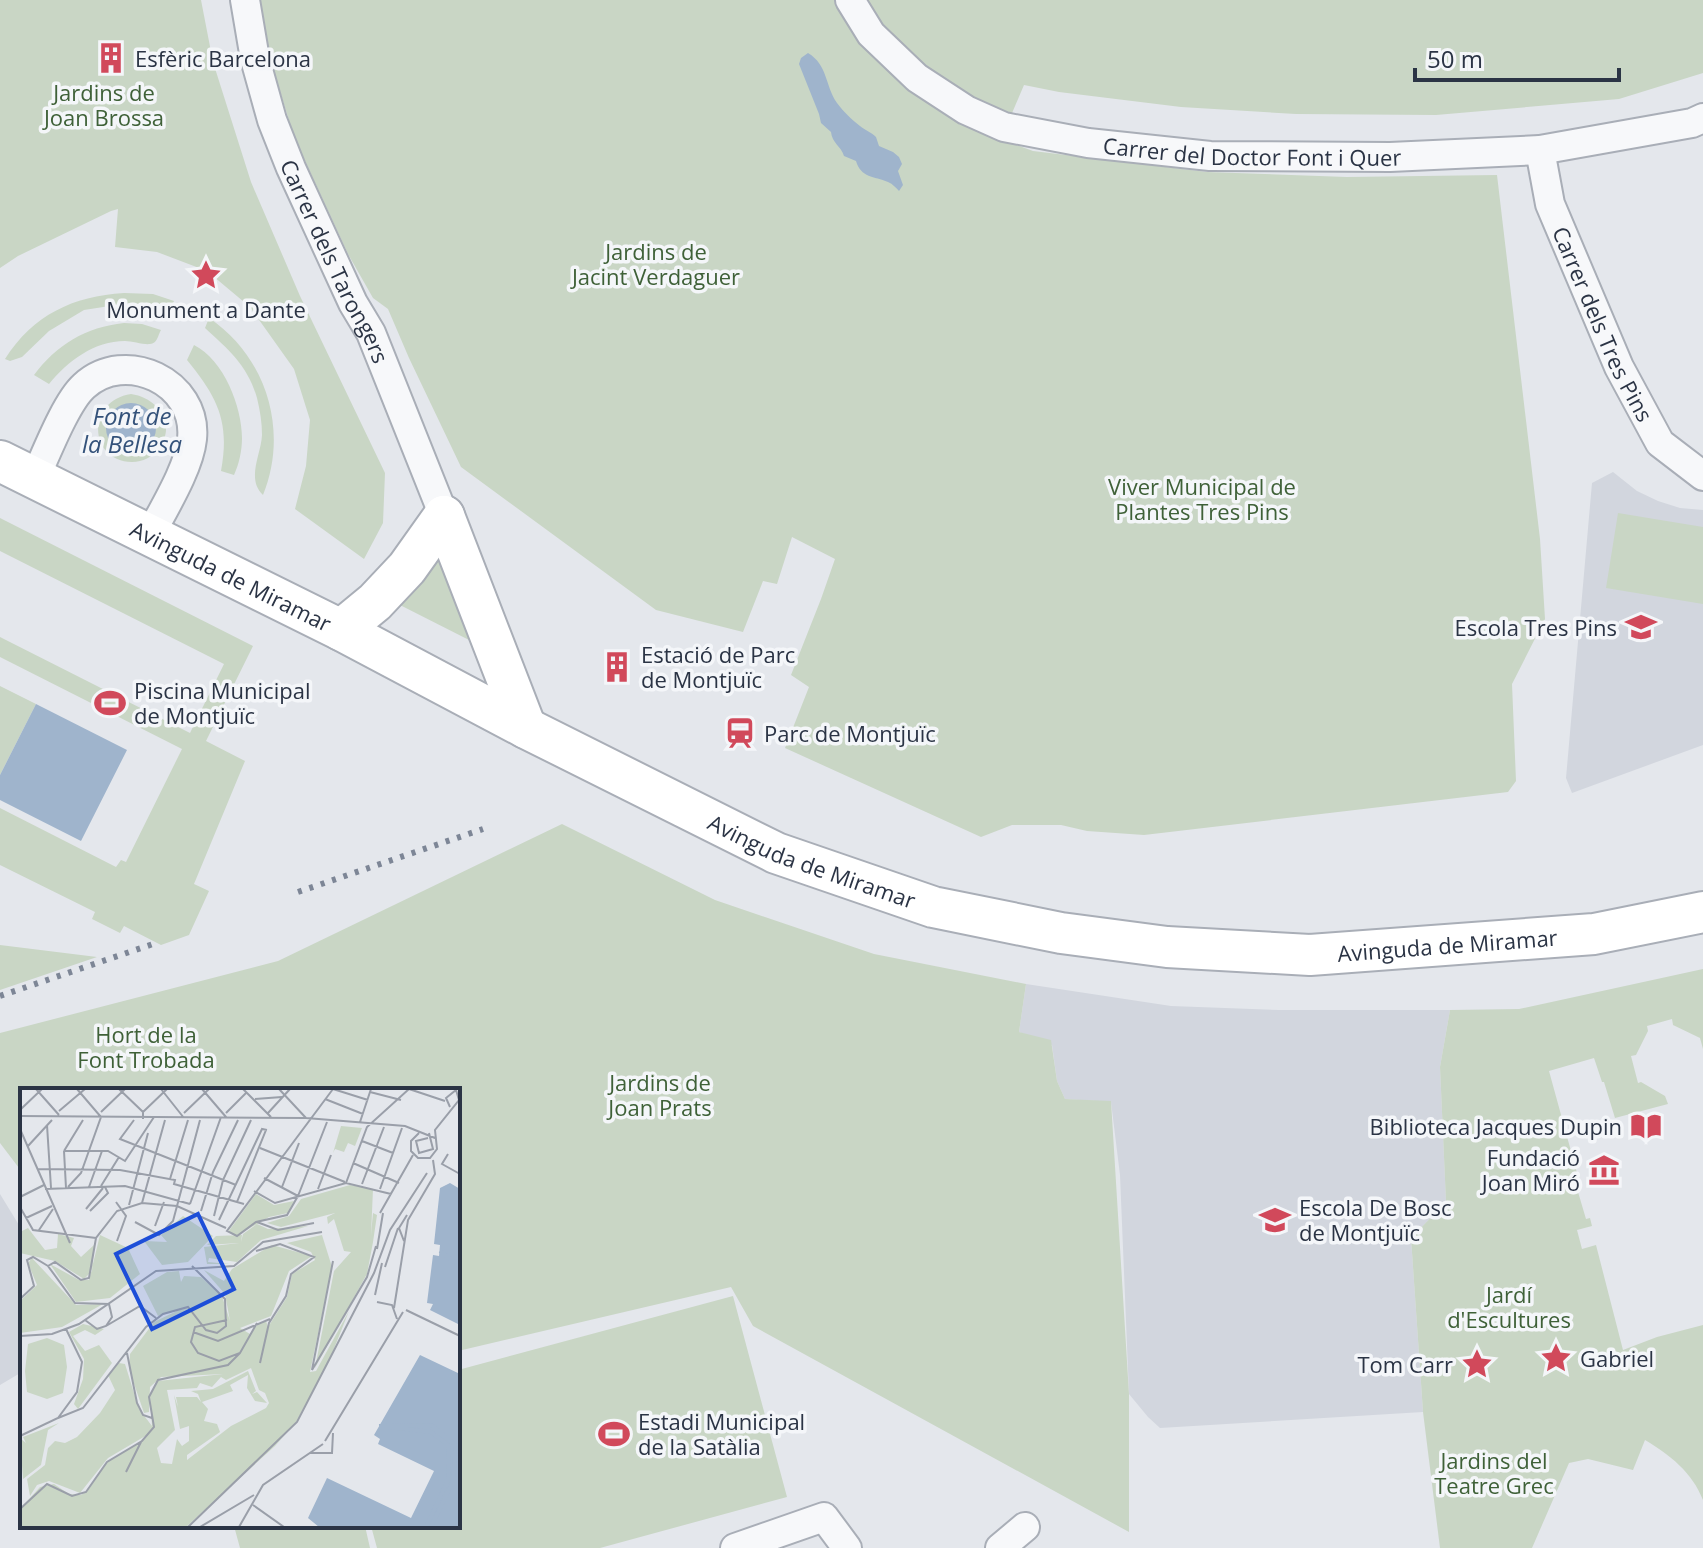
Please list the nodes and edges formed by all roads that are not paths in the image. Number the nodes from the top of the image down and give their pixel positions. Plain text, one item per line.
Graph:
1 (245, 0) edge
2 (850, 0) edge
3 (1703, 118) edge
4 (1540, 150) junction
5 (17, 469) edge
6 (1703, 476) edge
7 (444, 516) junction
8 (150, 535) junction
9 (341, 630) junction
10 (526, 728) junction
11 (1703, 912) edge
12 (1025, 1527) dead end
13 (735, 1548) edge
14 (847, 1548) edge
15 (1000, 1548) edge

1 - 7 street, Carrer dels Tarongers
2 - 4 street, Carrer del Doctor Font i Quer
3 - 4 street, Carrer del Doctor Font i Quer
4 - 6 street, Carrer dels Tres Pins
5 - 8 street, Avinguda de Miramar
5 - 8 street
7 - 9 street
7 - 10 street
8 - 9 street, Avinguda de Miramar
9 - 10 street, Avinguda de Miramar
10 - 11 street, Avinguda de Miramar
12 - 15 street
13 - 14 street

